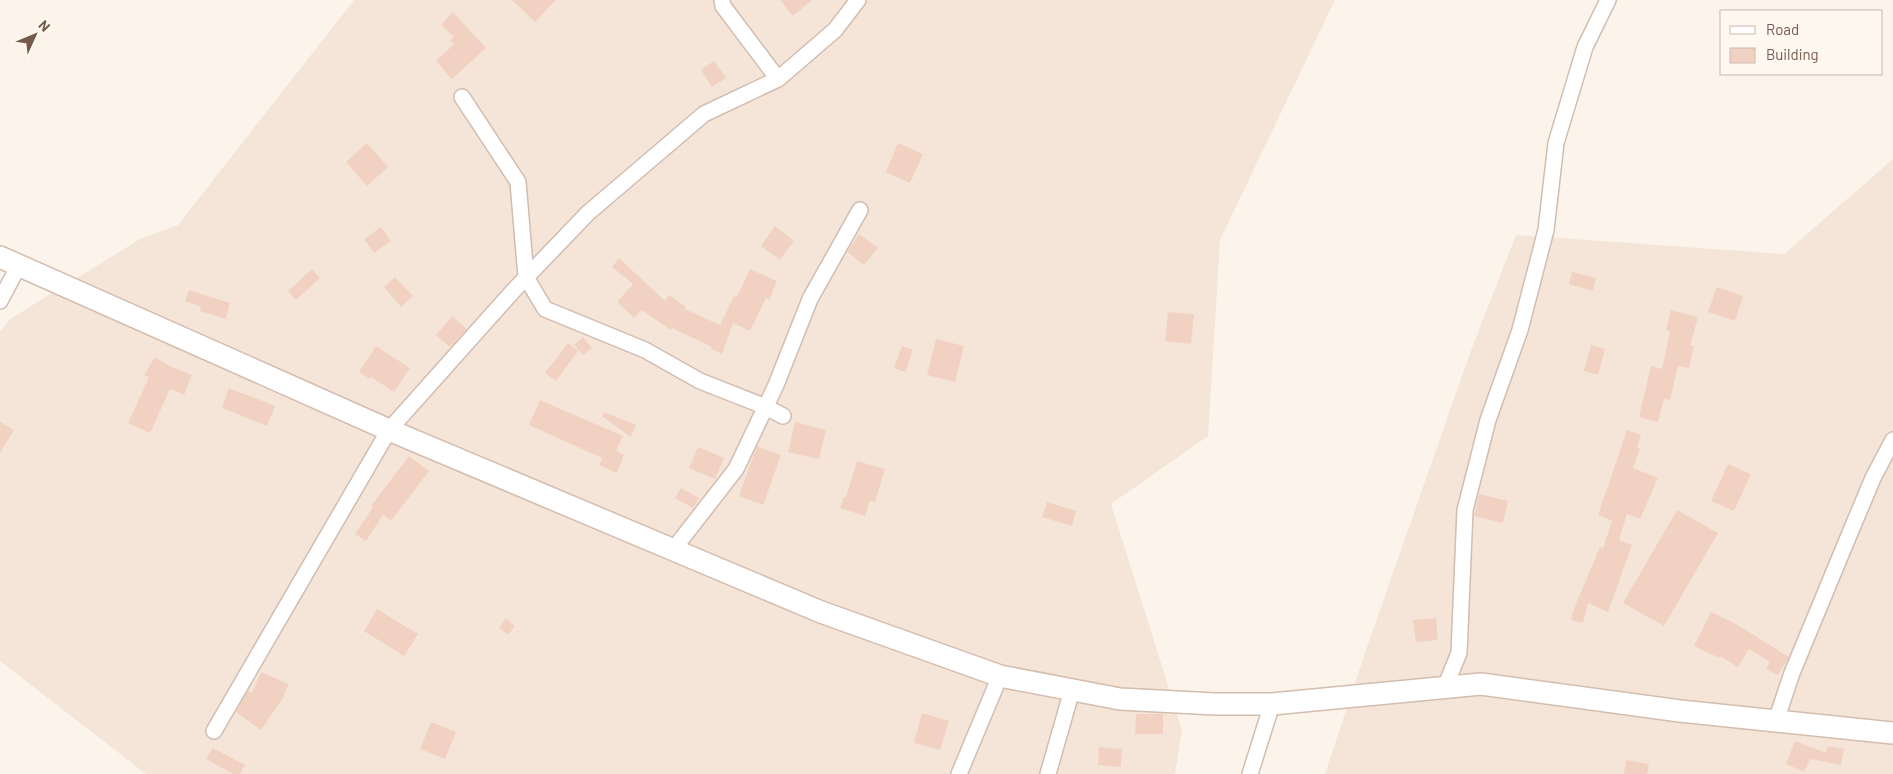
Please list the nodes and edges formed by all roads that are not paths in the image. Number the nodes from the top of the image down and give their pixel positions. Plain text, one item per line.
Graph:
1 (722, 0) edge
2 (858, 0) edge
3 (1608, 0) edge
4 (778, 79) junction
5 (462, 97) dead end
6 (860, 210) dead end
7 (10, 261) edge
8 (526, 277) junction
9 (0, 301) edge
10 (766, 407) junction
11 (784, 416) dead end
12 (388, 430) junction
13 (1893, 440) edge
14 (673, 550) junction
15 (1000, 676) junction
16 (1445, 687) junction
17 (1072, 690) junction
18 (1272, 704) junction
19 (1776, 721) junction
20 (214, 731) dead end
21 (1893, 733) edge
22 (959, 774) edge
23 (1048, 774) edge
24 (1250, 774) edge

1 - 4 street
2 - 4 street
3 - 16 street
4 - 8 street
5 - 8 street
6 - 10 street
7 - 9 street
7 - 12 main road
8 - 10 street
8 - 12 street
10 - 11 street
10 - 14 street
12 - 14 main road
12 - 20 street
13 - 19 street
14 - 15 main road
15 - 17 main road
15 - 22 street
16 - 18 main road
16 - 19 main road
17 - 18 main road
17 - 23 street
18 - 24 street
19 - 21 main road

